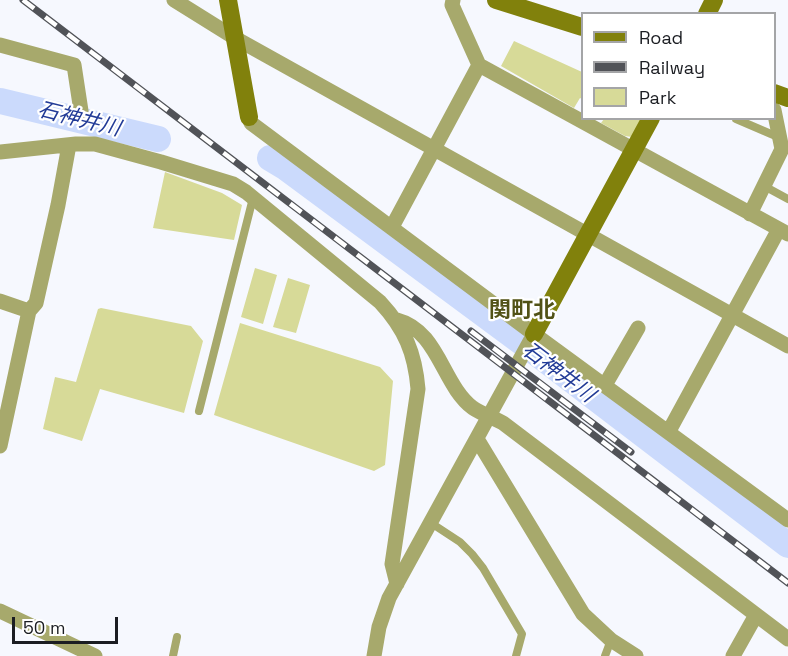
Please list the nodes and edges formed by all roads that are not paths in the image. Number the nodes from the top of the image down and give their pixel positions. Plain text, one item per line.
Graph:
1 (174, 0) edge
2 (228, 0) edge
3 (453, 0) edge
4 (496, 0) edge
5 (581, 27) edge
6 (235, 38) junction
7 (0, 45) edge
8 (479, 65) junction
9 (81, 111) dead end
10 (249, 117) joint
11 (776, 119) edge
12 (650, 120) edge
13 (738, 120) edge
14 (780, 138) junction
15 (69, 145) junction
16 (435, 149) junction
17 (634, 150) junction
18 (0, 152) edge
19 (764, 186) junction
20 (253, 198) junction
21 (788, 199) edge
22 (750, 214) junction
23 (392, 227) junction
24 (783, 232) edge
25 (588, 234) junction
26 (0, 301) edge
27 (29, 311) junction
28 (733, 315) junction
29 (397, 320) junction
30 (638, 328) dead end
31 (533, 336) junction
32 (788, 346) edge
33 (605, 385) junction
34 (4, 408) edge
35 (199, 411) dead end
36 (490, 416) junction
37 (669, 431) junction
38 (477, 439) junction
39 (0, 446) edge
40 (788, 520) edge
41 (431, 523) junction
42 (397, 584) junction
43 (0, 611) edge
44 (756, 615) junction
45 (177, 637) dead end
46 (788, 639) edge
47 (611, 640) junction
48 (95, 656) edge
49 (173, 656) edge
50 (374, 656) edge
51 (516, 656) edge
52 (605, 656) edge
53 (636, 656) edge
54 (733, 656) edge

1 - 6 street
2 - 6 street
3 - 8 street
4 - 5 street
6 - 10 street
6 - 16 street
7 - 9 street
8 - 16 street
8 - 17 street
10 - 23 street
11 - 14 street
12 - 17 street
13 - 14 lane
14 - 19 street
15 - 18 street
15 - 20 street
15 - 27 street
16 - 23 street
16 - 25 street
17 - 22 street
17 - 25 street
19 - 21 lane
19 - 22 street
20 - 29 street
20 - 35 lane
22 - 24 street
23 - 31 street
24 - 28 street
25 - 28 street
25 - 31 street
26 - 27 street
27 - 34 street
28 - 32 street
28 - 37 street
29 - 36 street
29 - 42 street
30 - 33 street
31 - 33 street
31 - 36 street
33 - 37 street
34 - 39 street
36 - 38 street
36 - 44 street
37 - 40 street
38 - 41 street
38 - 47 street
41 - 42 street
41 - 51 lane
42 - 50 street
43 - 48 street
44 - 46 street
44 - 54 street
45 - 49 lane
47 - 52 lane
47 - 53 street

